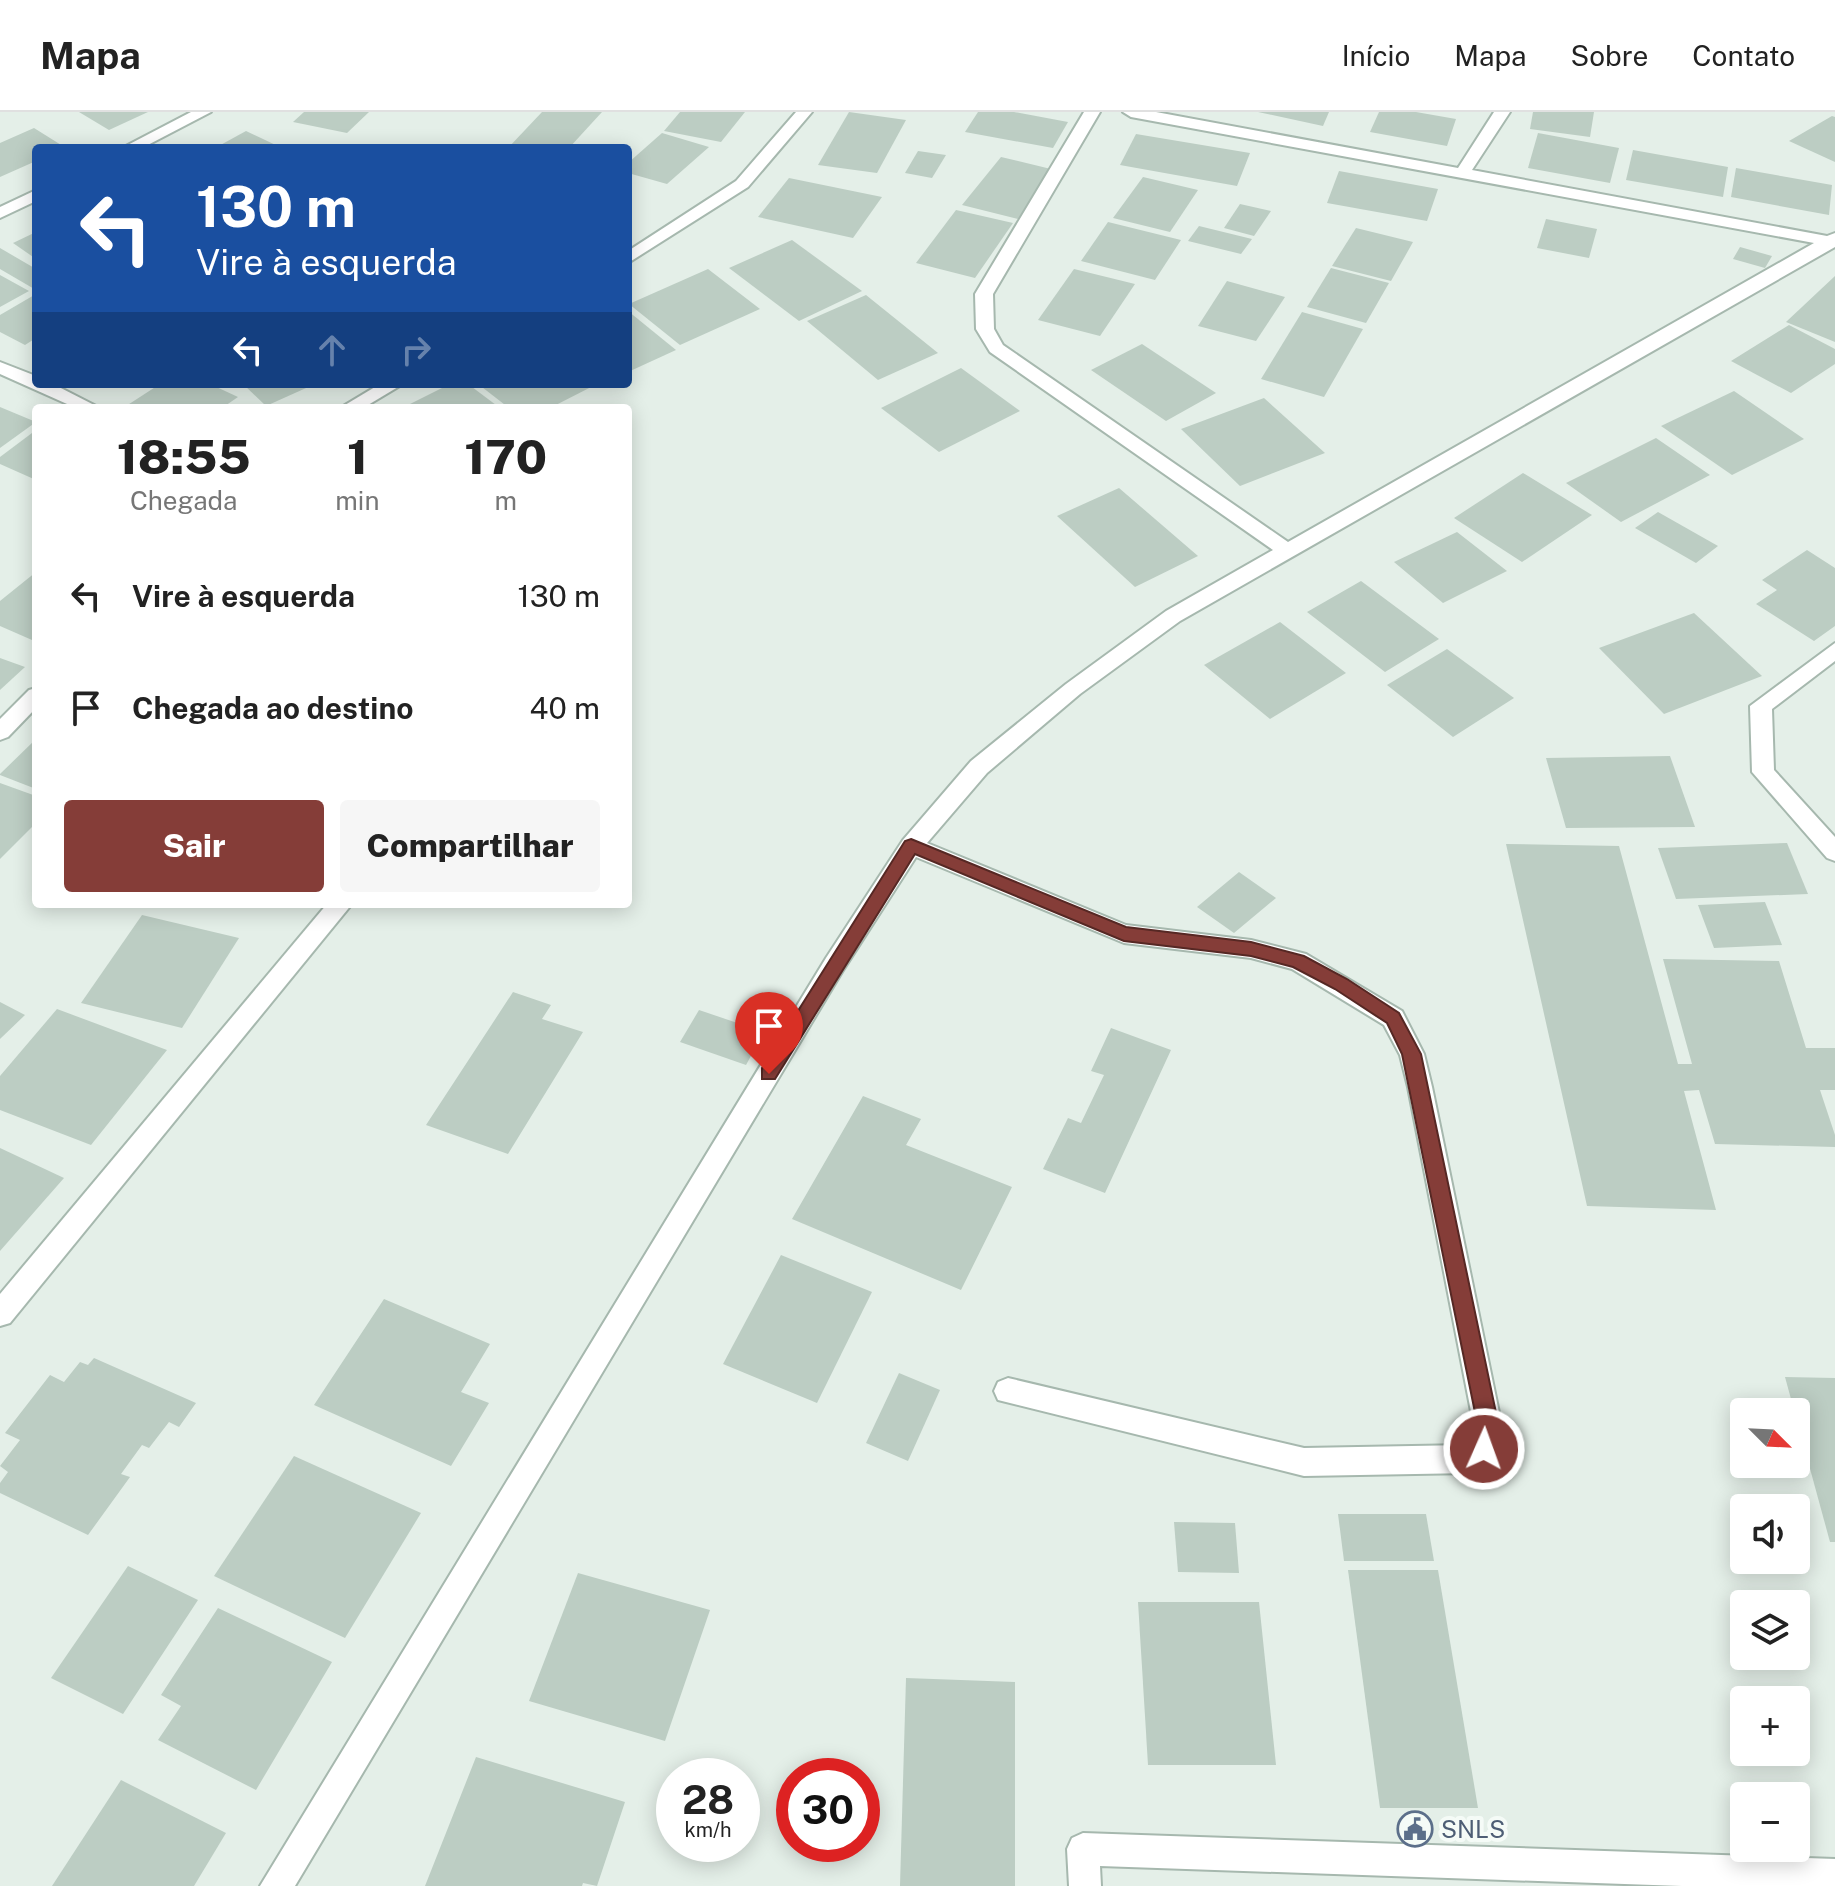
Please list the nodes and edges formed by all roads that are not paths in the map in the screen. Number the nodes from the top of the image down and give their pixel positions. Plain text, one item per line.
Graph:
1 (203, 112) edge
2 (804, 112) edge
3 (1092, 112) edge
4 (1131, 112) edge
5 (1502, 112) edge
6 (138, 144) edge
7 (1462, 174) junction
8 (32, 197) edge
9 (0, 213) edge
10 (1834, 240) edge
11 (632, 255) edge
12 (0, 367) edge
13 (32, 382) edge
14 (46, 388) edge
15 (386, 388) edge
16 (82, 404) edge
17 (356, 404) edge
18 (1287, 551) junction
19 (1835, 650) edge
20 (32, 699) edge
21 (0, 732) edge
22 (911, 846) junction
23 (1835, 852) edge
24 (337, 908) edge
25 (0, 1314) edge
26 (1008, 1391) dead end
27 (1490, 1874) edge
28 (1835, 1875) edge
29 (276, 1886) edge
30 (1085, 1886) edge

1 - 6 street
2 - 11 street
3 - 18 street
4 - 7 street
5 - 7 street
7 - 10 street
8 - 9 street
10 - 18 street
12 - 13 street
14 - 16 street
15 - 17 street
18 - 22 street
19 - 23 street
20 - 21 street
22 - 26 street
22 - 29 street
24 - 25 street
27 - 28 street
27 - 30 street

